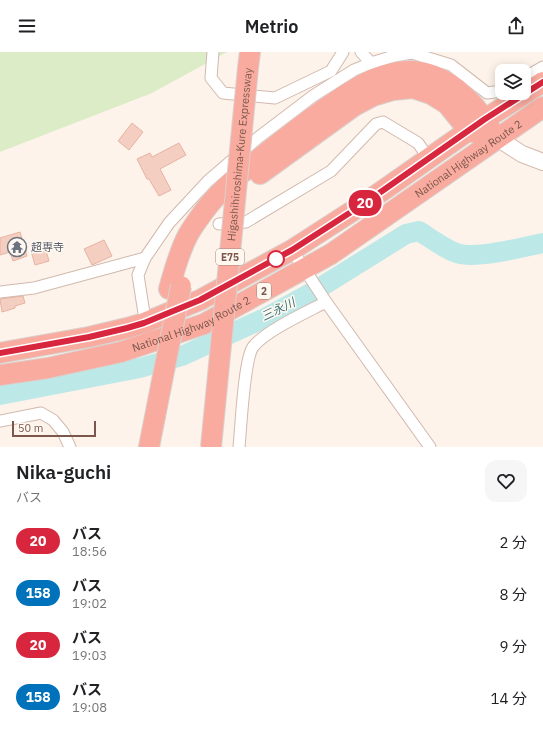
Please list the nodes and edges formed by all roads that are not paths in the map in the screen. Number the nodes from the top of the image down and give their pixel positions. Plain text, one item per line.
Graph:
1 (213, 52) edge
2 (343, 52) edge
3 (361, 52) edge
4 (412, 52) edge
5 (249, 60) edge
6 (371, 63) junction
7 (543, 66) edge
8 (531, 74) edge
9 (543, 82) edge
10 (495, 92) edge
11 (543, 107) edge
12 (485, 119) junction
13 (469, 131) junction
14 (497, 138) junction
15 (428, 159) junction
16 (543, 162) edge
17 (174, 218) junction
18 (190, 221) dead end
19 (219, 224) dead end
20 (292, 250) junction
21 (145, 258) junction
22 (305, 269) junction
23 (175, 288) junction
24 (0, 292) edge
25 (326, 302) junction
26 (144, 323) junction
27 (152, 342) junction
28 (0, 353) edge
29 (0, 375) edge
30 (154, 388) junction
31 (0, 421) edge
32 (70, 447) edge
33 (136, 447) edge
34 (149, 447) edge
35 (211, 447) edge
36 (239, 447) edge
37 (430, 447) edge

1 - 2 street
3 - 6 street
4 - 6 street
4 - 10 street
5 - 35 highway, Higashihiroshima-Kure Expressway / E75, bridge
6 - 17 street
7 - 8 street
9 - 12 highway, National Highway Route 2 / 2
11 - 14 highway, National Highway Route 2 / 2
12 - 13 highway, National Highway Route 2 / 2
12 - 14 highway
12 - 23 highway
13 - 14 highway
13 - 15 highway, National Highway Route 2 / 2
13 - 23 highway
14 - 16 main road
14 - 22 highway, National Highway Route 2 / 2
15 - 19 street
15 - 20 highway, National Highway Route 2 / 2
17 - 18 street
17 - 21 street
20 - 22 street
20 - 26 highway, National Highway Route 2 / 2
21 - 24 street
21 - 26 street
22 - 25 street
22 - 27 highway, National Highway Route 2 / 2
23 - 30 highway
25 - 36 street
25 - 37 street
26 - 27 street
26 - 28 highway, National Highway Route 2 / 2
27 - 29 highway, National Highway Route 2 / 2
30 - 33 highway
30 - 34 highway
31 - 32 street

